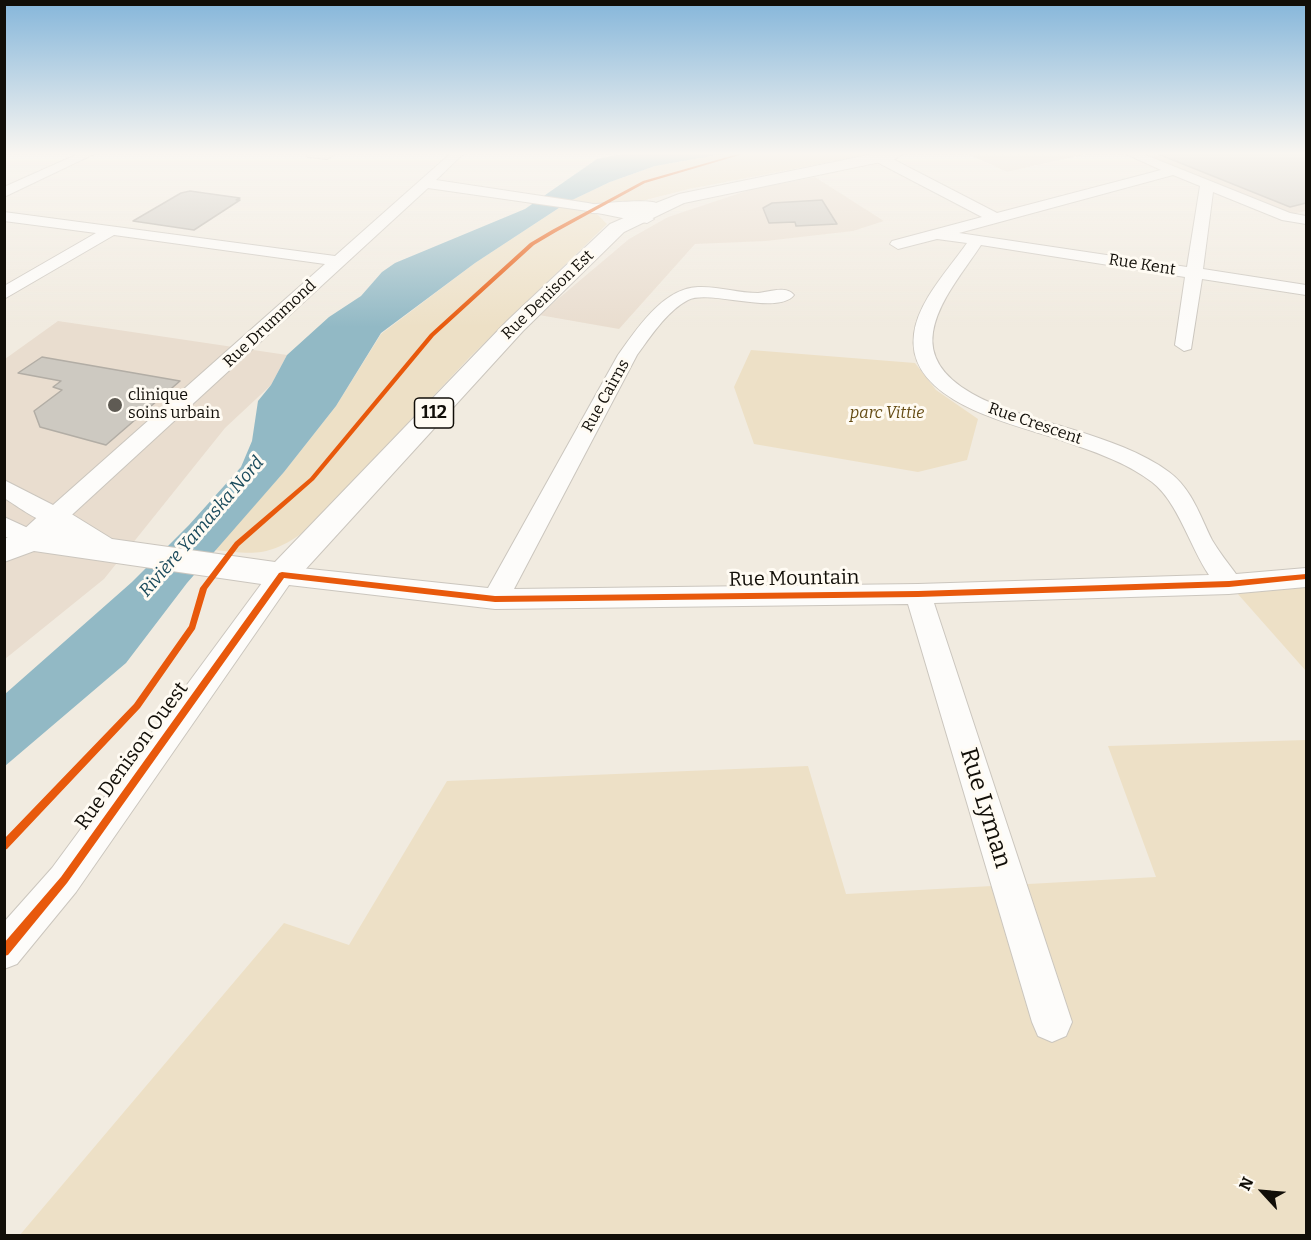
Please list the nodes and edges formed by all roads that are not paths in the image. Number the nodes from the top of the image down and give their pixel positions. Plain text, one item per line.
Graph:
1 (393, 212) edge
2 (599, 212) edge
3 (614, 212) edge
4 (653, 212) edge
5 (657, 212) edge
6 (984, 212) edge
7 (1017, 212) edge
8 (1203, 212) edge
9 (1275, 212) edge
10 (4, 216) edge
11 (642, 217) junction
12 (994, 218) junction
13 (1306, 220) edge
14 (617, 228) junction
15 (110, 231) junction
16 (937, 234) junction
17 (977, 240) junction
18 (898, 244) dead end
19 (590, 255) junction
20 (339, 261) junction
21 (1194, 273) junction
22 (1306, 290) edge
23 (4, 294) edge
24 (785, 295) dead end
25 (1184, 345) dead end
26 (4, 487) edge
27 (55, 517) junction
28 (4, 525) edge
29 (18, 545) edge
30 (108, 549) junction
31 (282, 575) junction
32 (1306, 577) edge
33 (1229, 584) junction
34 (918, 594) junction
35 (495, 599) junction
36 (4, 951) edge
37 (1052, 1023) dead end

1 - 20 street, Rue Drummond
2 - 14 main road
3 - 11 street
4 - 11 main road, Rue Denison Est / 112
5 - 11 main road
6 - 12 street
7 - 12 street
8 - 21 street
9 - 13 street
10 - 15 street
11 - 14 main road, Rue Denison Est / 112
11 - 19 main road
12 - 16 street
14 - 19 main road, Rue Denison Est / 112
15 - 20 street
15 - 23 street
16 - 17 street, Rue Kent
16 - 18 street
17 - 21 street, Rue Kent
17 - 33 street, Rue Crescent
19 - 31 main road, Rue Denison Est / 112
20 - 27 street, Rue Drummond
21 - 22 street, Rue Kent
21 - 25 street
24 - 35 street, Rue Cairns
26 - 27 street
27 - 29 main road
27 - 30 main road, Rue Mountain
28 - 29 street
29 - 30 main road, Rue Mountain
30 - 31 main road, Rue Mountain
31 - 35 street, Rue Mountain
31 - 36 street, Rue Denison Ouest
32 - 33 street, Rue Mountain
33 - 34 street, Rue Mountain
34 - 35 street, Rue Mountain
34 - 37 street, Rue Lyman

